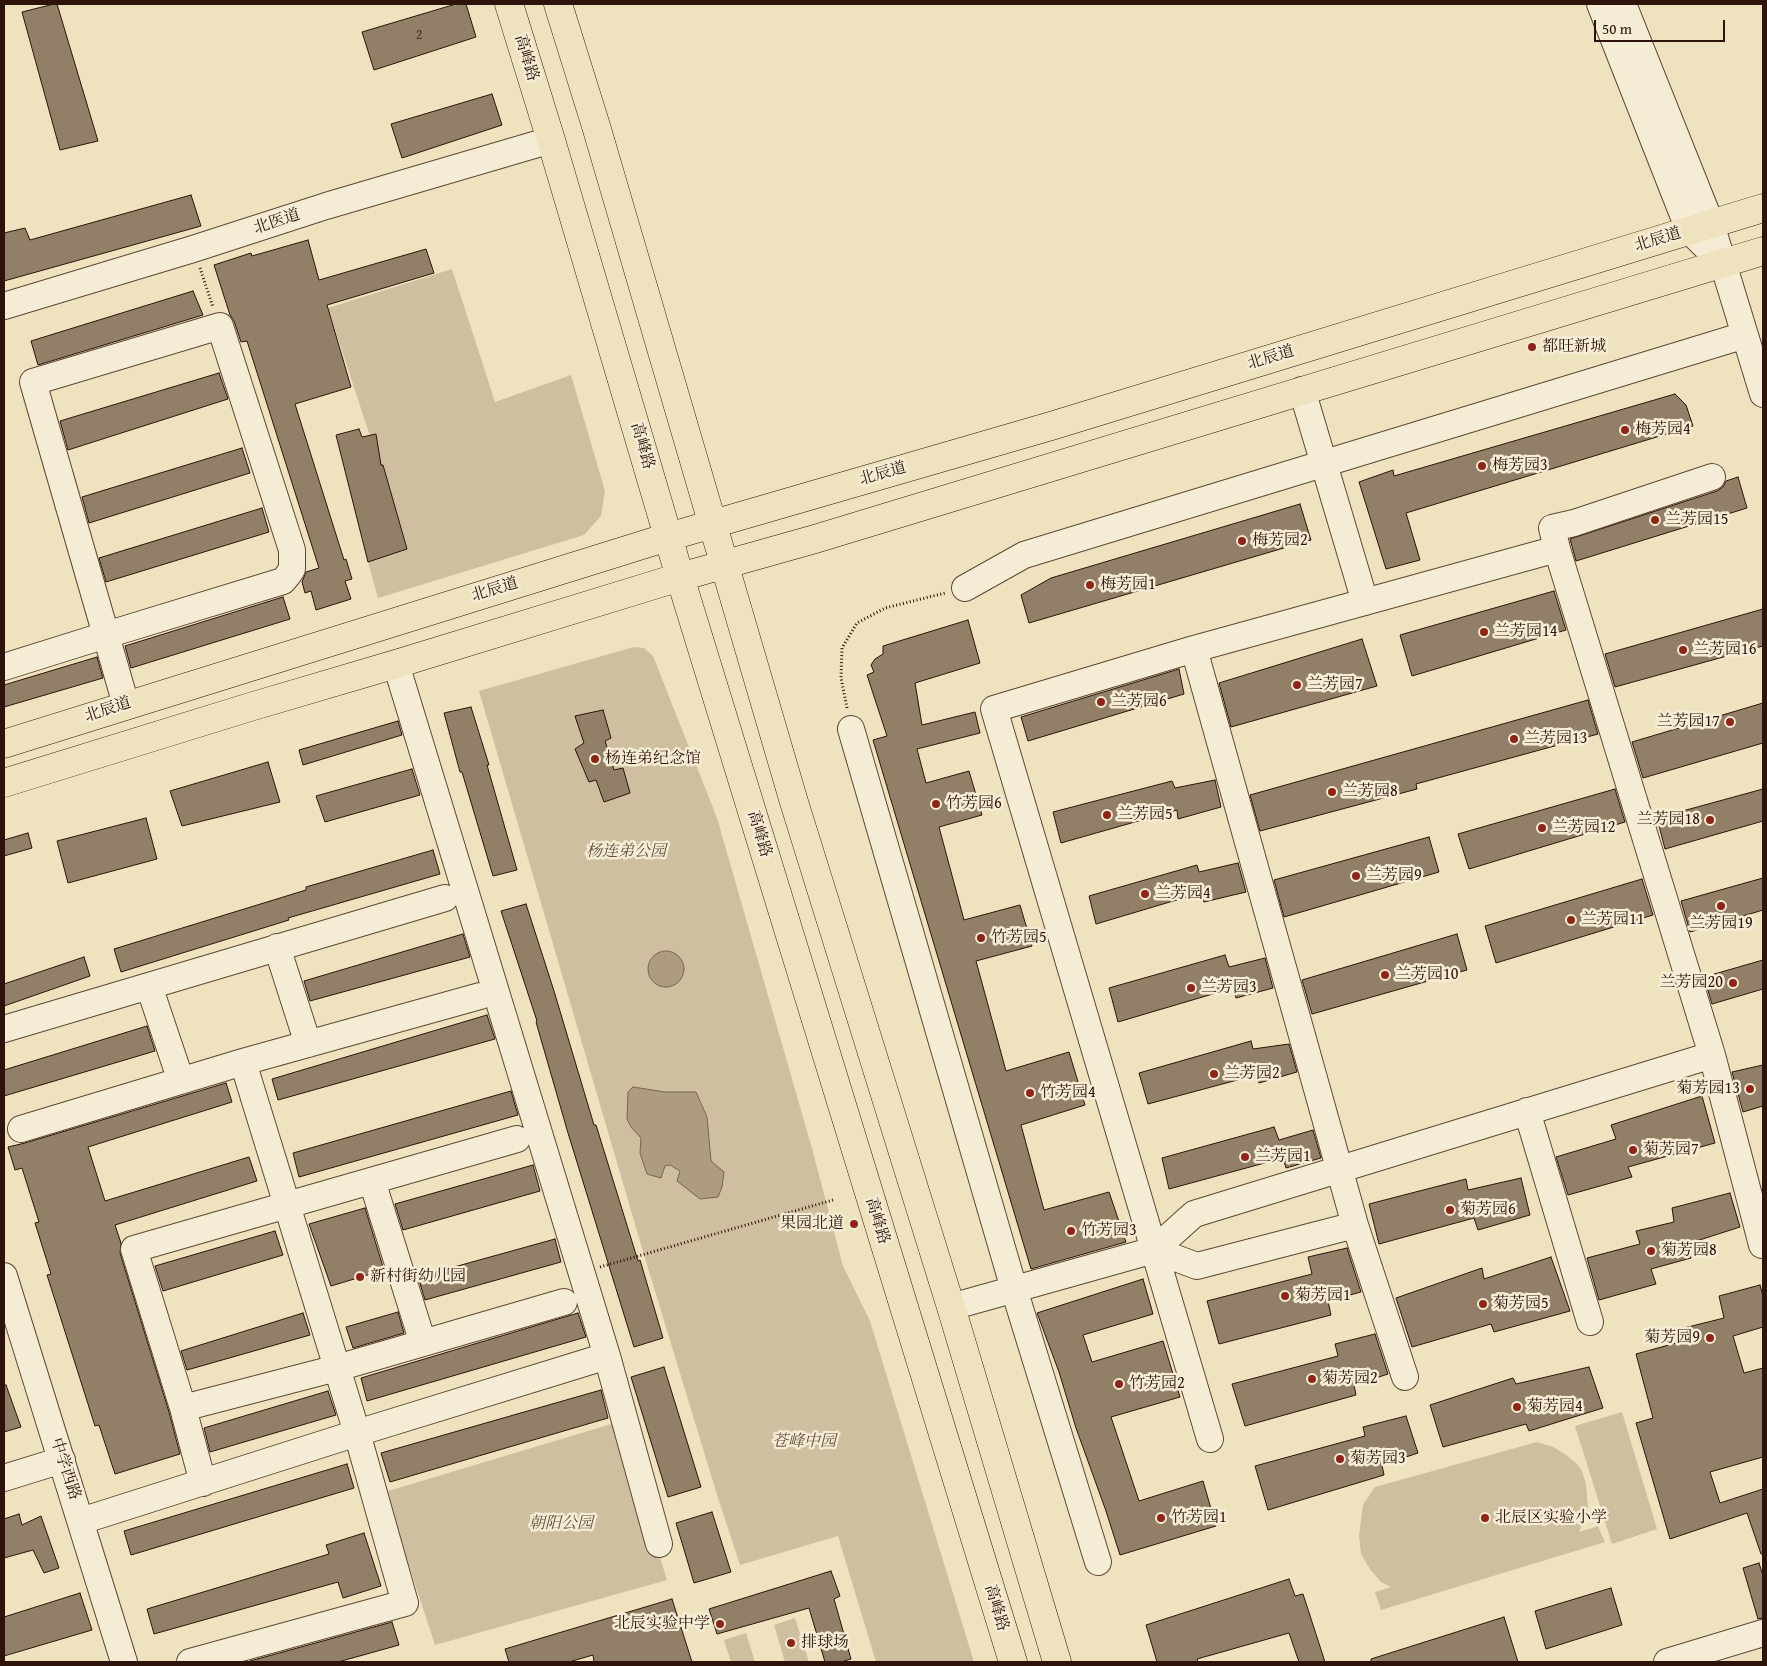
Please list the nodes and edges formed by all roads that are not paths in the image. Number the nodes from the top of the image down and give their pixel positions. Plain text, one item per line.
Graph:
1 (509, 4) edge
2 (558, 4) edge
3 (1600, 4) edge
4 (1623, 4) edge
5 (551, 140) junction
6 (1763, 208) edge
7 (1700, 227) junction
8 (1763, 251) edge
9 (1723, 263) junction
10 (4, 306) edge
11 (1745, 335) junction
12 (1302, 390) junction
13 (1763, 394) edge
14 (1323, 463) junction
15 (1712, 477) dead end
16 (713, 524) junction
17 (668, 537) junction
18 (1557, 549) junction
19 (726, 565) junction
20 (680, 577) junction
21 (965, 588) road end
22 (1365, 602) junction
23 (106, 635) junction
24 (1194, 649) junction
25 (396, 664) junction
26 (4, 667) edge
27 (126, 704) junction
28 (851, 729) road end
29 (4, 744) edge
30 (4, 783) edge
31 (445, 898) dead end
32 (277, 947) junction
33 (149, 986) junction
34 (480, 996) dead end
35 (4, 1029) edge
36 (308, 1044) junction
37 (1712, 1055) junction
38 (243, 1062) junction
39 (181, 1081) junction
40 (1527, 1112) junction
41 (21, 1128) dead end
42 (517, 1138) dead end
43 (1339, 1169) junction
44 (372, 1181) junction
45 (287, 1206) junction
46 (1354, 1225) junction
47 (1762, 1245) dead end
48 (1154, 1250) junction
49 (4, 1276) edge
50 (1014, 1289) junction
51 (564, 1302) dead end
52 (950, 1307) junction
53 (1590, 1322) dead end
54 (423, 1343) junction
55 (607, 1356) junction
56 (337, 1368) junction
57 (1406, 1377) dead end
58 (183, 1408) junction
59 (357, 1433) junction
60 (1210, 1438) dead end
61 (62, 1460) junction
62 (4, 1478) edge
63 (203, 1483) junction
64 (81, 1521) junction
65 (660, 1544) dead end
66 (1098, 1562) dead end
67 (1763, 1633) edge
68 (1763, 1652) edge
69 (124, 1662) edge
70 (190, 1662) edge
71 (1013, 1662) edge
72 (1057, 1662) edge
73 (1667, 1662) edge
74 (1728, 1662) edge

1 - 5 main road, 高峰路
2 - 16 main road
3 - 7 street
4 - 7 street
5 - 10 street, 北医道
5 - 17 main road, 高峰路
6 - 7 main road, 北辰道
7 - 9 street
7 - 16 main road, 北辰道
8 - 9 main road
9 - 11 street
9 - 12 main road
11 - 13 street
11 - 14 street
12 - 14 street
12 - 19 main road
14 - 21 street
14 - 22 street
15 - 18 street
16 - 17 main road, 北辰道
16 - 19 main road
17 - 20 main road, 高峰路
17 - 27 main road, 北辰道
18 - 22 street
18 - 37 street
19 - 20 main road
19 - 52 main road
20 - 25 main road
20 - 71 main road, 高峰路
22 - 24 street
23 - 23 street
23 - 26 street
23 - 27 street
24 - 43 street
24 - 48 street
25 - 30 main road
25 - 55 street
27 - 29 main road, 北辰道
28 - 50 street
31 - 32 street
32 - 33 street
32 - 36 street
33 - 35 street
33 - 39 street
34 - 36 street
36 - 38 street
37 - 40 street
37 - 47 street
38 - 39 street
38 - 45 street
39 - 41 street
40 - 43 street
40 - 53 street
42 - 44 street
43 - 46 street
43 - 48 street
44 - 45 street
44 - 54 street
45 - 56 street
45 - 58 street
46 - 48 street
46 - 57 street
48 - 50 street
48 - 60 street
49 - 61 street, 中学西路
50 - 52 street
50 - 66 street
51 - 54 street
52 - 72 main road
54 - 56 street
55 - 59 street
55 - 65 street
56 - 58 street
56 - 59 street
58 - 63 street
59 - 63 street
59 - 70 street
61 - 62 street
61 - 64 street, 中学西路
63 - 64 street
64 - 69 street, 中学西路
67 - 73 street
68 - 74 street

